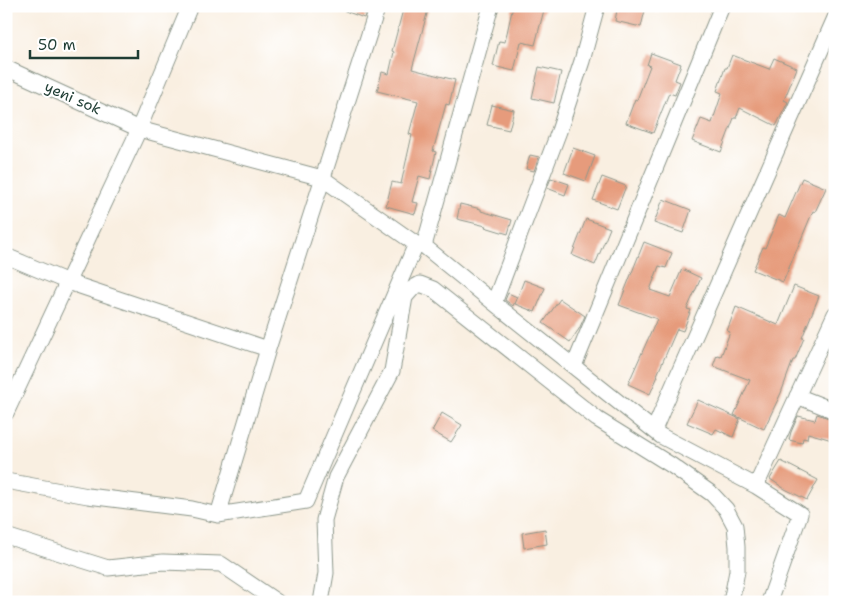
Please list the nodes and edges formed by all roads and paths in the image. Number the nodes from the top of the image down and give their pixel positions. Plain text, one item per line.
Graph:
1 (190, 6) edge
2 (378, 6) edge
3 (491, 6) edge
4 (597, 6) edge
5 (722, 6) edge
6 (835, 18) edge
7 (6, 68) edge
8 (139, 129) junction
9 (322, 178) junction
10 (420, 245) junction
11 (6, 256) edge
12 (68, 282) junction
13 (494, 303) junction
14 (835, 314) edge
15 (268, 349) junction
16 (574, 366) junction
17 (797, 396) junction
18 (835, 411) edge
19 (6, 413) edge
20 (654, 430) junction
21 (6, 481) edge
22 (756, 486) junction
23 (218, 515) junction
24 (6, 536) edge
25 (277, 602) edge
26 (321, 602) edge
27 (731, 602) edge
28 (769, 602) edge

1 - 8 street
2 - 9 street
3 - 10 street
4 - 13 street
5 - 16 street
6 - 20 street
7 - 8 street, yeni sok
8 - 9 street, yeni sok
8 - 12 street
9 - 10 street
9 - 15 street
10 - 13 street
10 - 23 street
11 - 12 street
12 - 15 street
12 - 19 street
13 - 16 street
14 - 17 street
15 - 23 street
16 - 20 street
17 - 18 street
17 - 22 street
20 - 22 street
21 - 23 street
22 - 28 street
24 - 25 street
26 - 27 street

